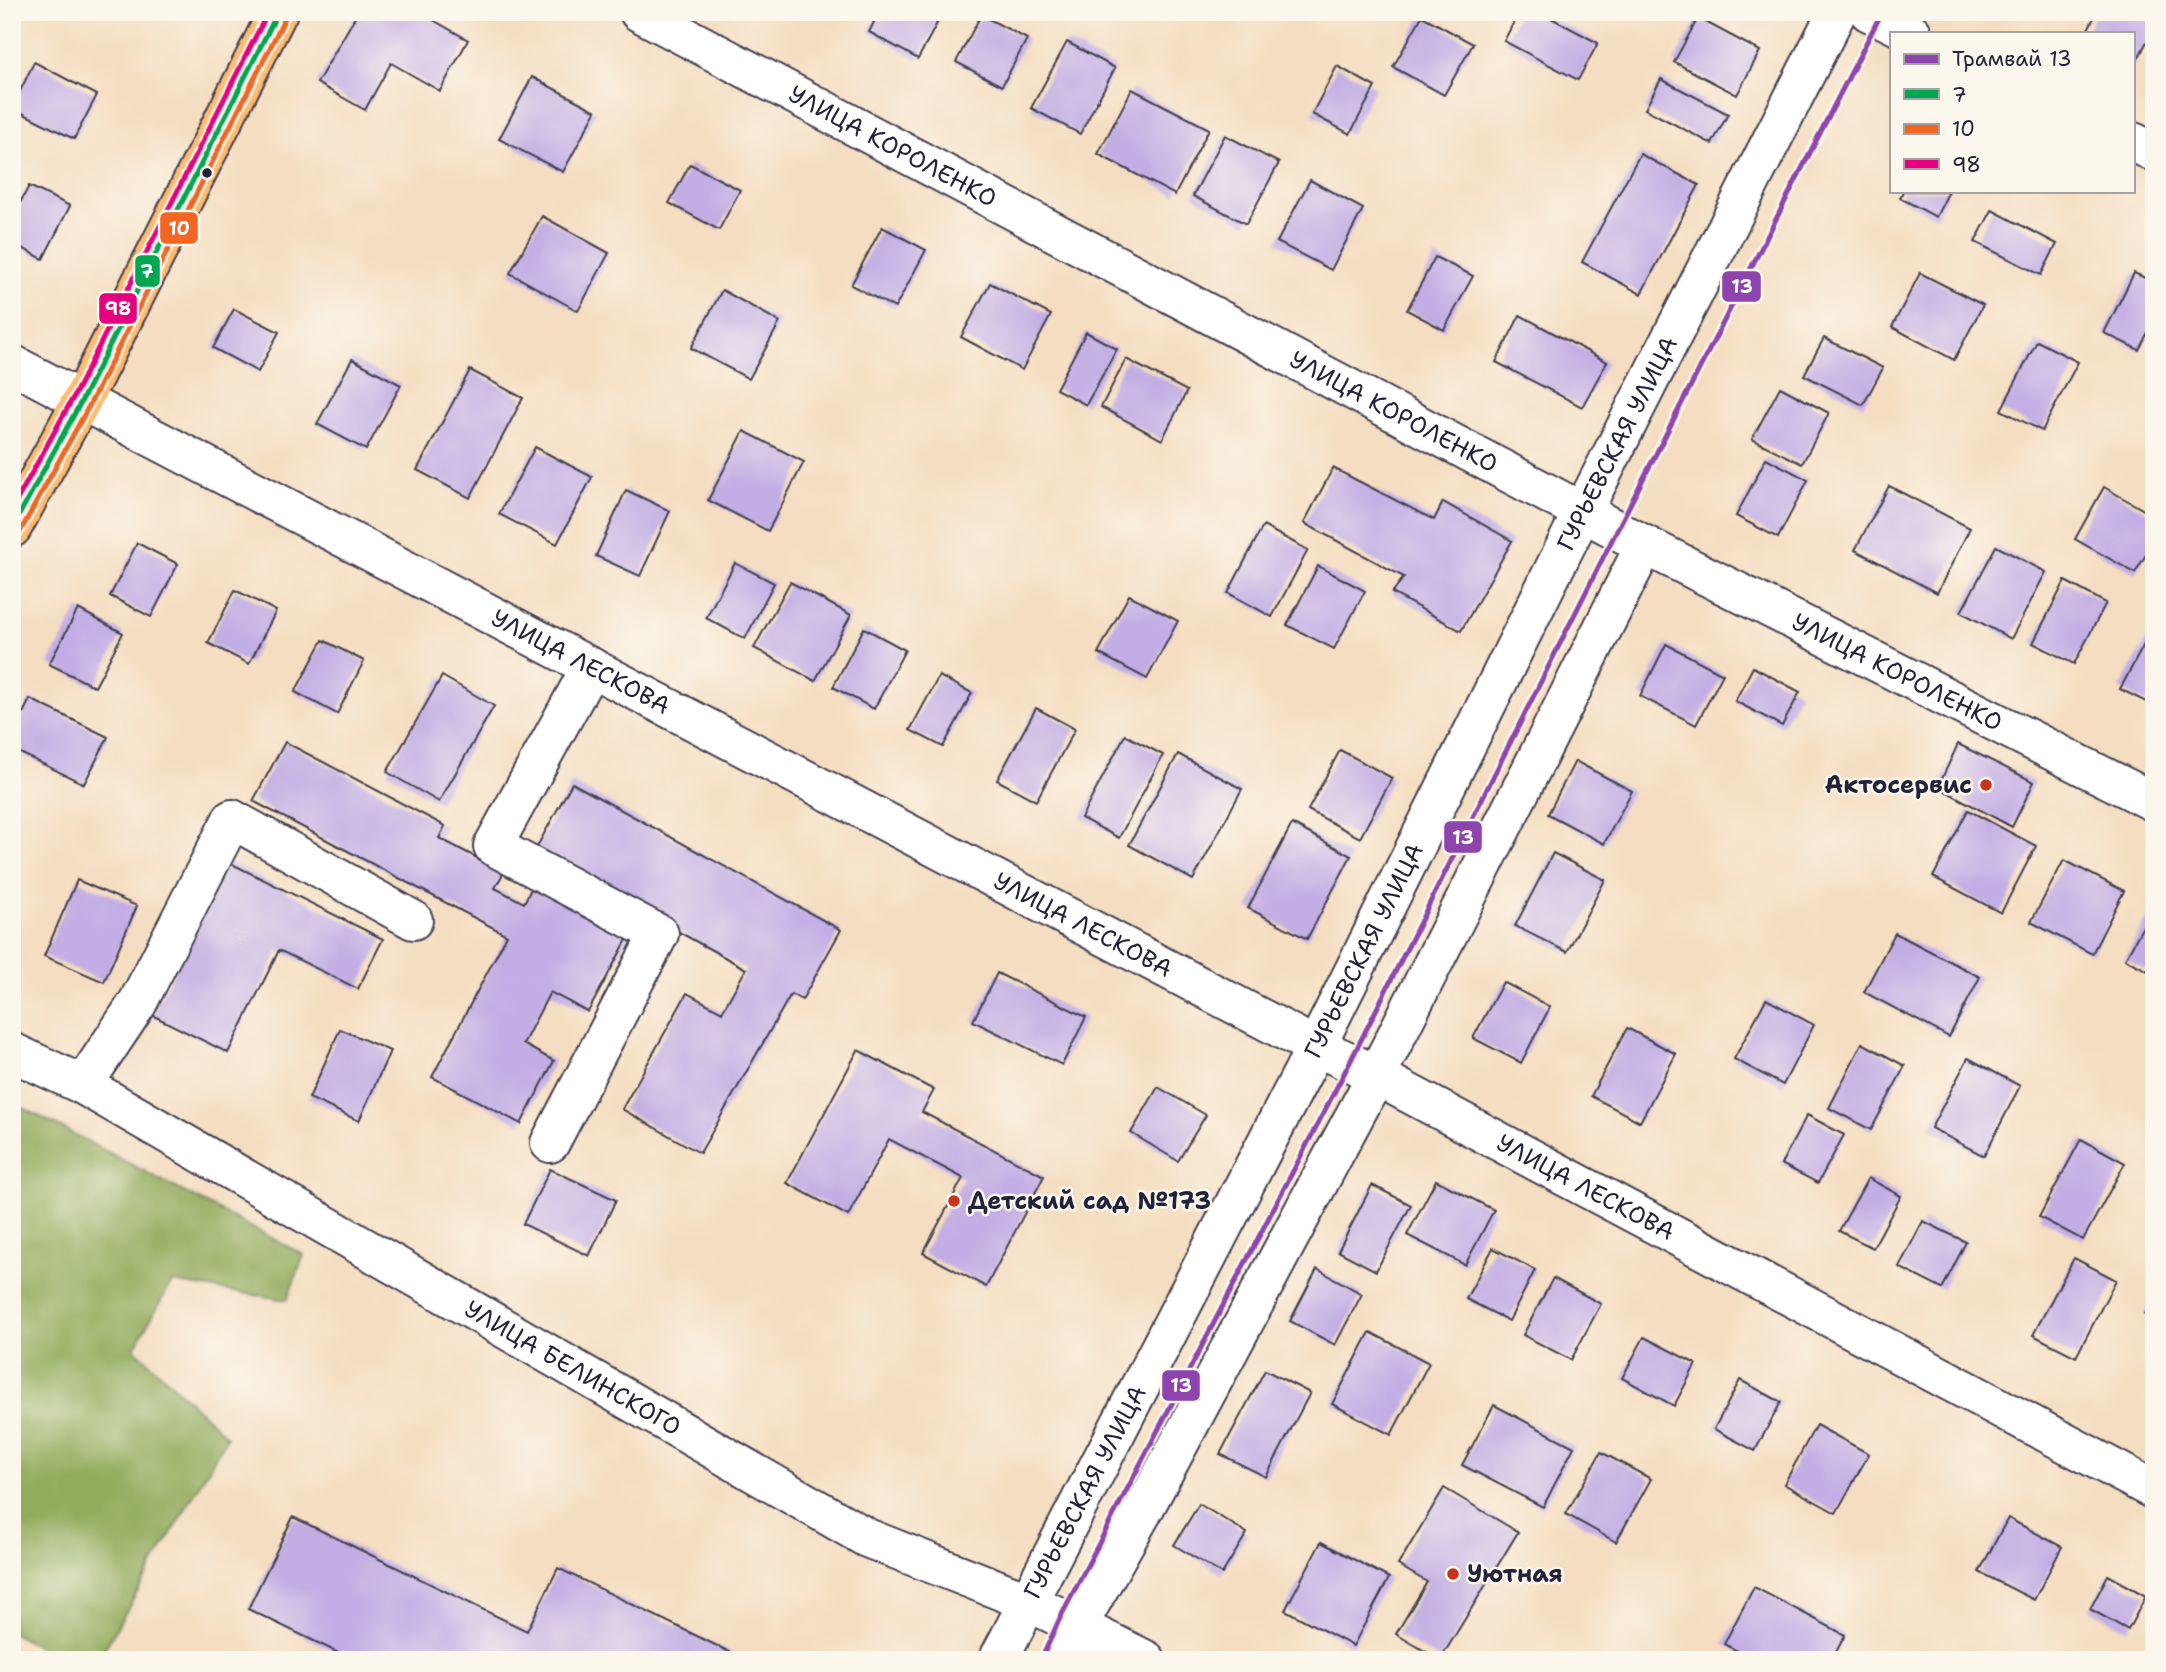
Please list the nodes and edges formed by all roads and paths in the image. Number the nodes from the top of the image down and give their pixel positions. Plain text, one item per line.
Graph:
1 (278, 12) edge
2 (639, 12) edge
3 (1837, 12) edge
4 (1869, 12) edge
5 (1910, 32) edge
6 (2134, 142) edge
7 (2154, 152) edge
8 (12, 364) edge
9 (82, 400) junction
10 (1583, 511) junction
11 (12, 528) edge
12 (1645, 545) junction
13 (591, 667) junction
14 (2154, 802) edge
15 (413, 920) dead end
16 (1316, 1046) junction
17 (12, 1052) edge
18 (1376, 1076) junction
19 (83, 1085) junction
20 (551, 1143) dead end
21 (2154, 1490) edge
22 (1027, 1601) junction
23 (1071, 1644) edge
24 (998, 1660) edge
25 (1146, 1660) edge

1 - 9 main road
2 - 10 street, УЛИЦА КОРОЛЕНКО
3 - 10 street, ГУРЬЕВСКАЯ УЛИЦА
4 - 5 street
6 - 7 street
8 - 9 street, УЛИЦА ЛЕСКОВА
9 - 11 main road
9 - 13 street, УЛИЦА ЛЕСКОВА
10 - 12 street, УЛИЦА КОРОЛЕНКО
10 - 16 street, ГУРЬЕВСКАЯ УЛИЦА
12 - 14 street, УЛИЦА КОРОЛЕНКО
12 - 18 street
13 - 16 street, УЛИЦА ЛЕСКОВА
13 - 20 street
15 - 19 street
16 - 18 street, УЛИЦА ЛЕСКОВА
16 - 22 street, ГУРЬЕВСКАЯ УЛИЦА
17 - 19 street, УЛИЦА БЕЛИНСКОГО
18 - 21 street, УЛИЦА ЛЕСКОВА
18 - 23 street
19 - 22 street, УЛИЦА БЕЛИНСКОГО
22 - 23 street, УЛИЦА БЕЛИНСКОГО
22 - 24 street, ГУРЬЕВСКАЯ УЛИЦА
23 - 25 street, УЛИЦА БЕЛИНСКОГО

